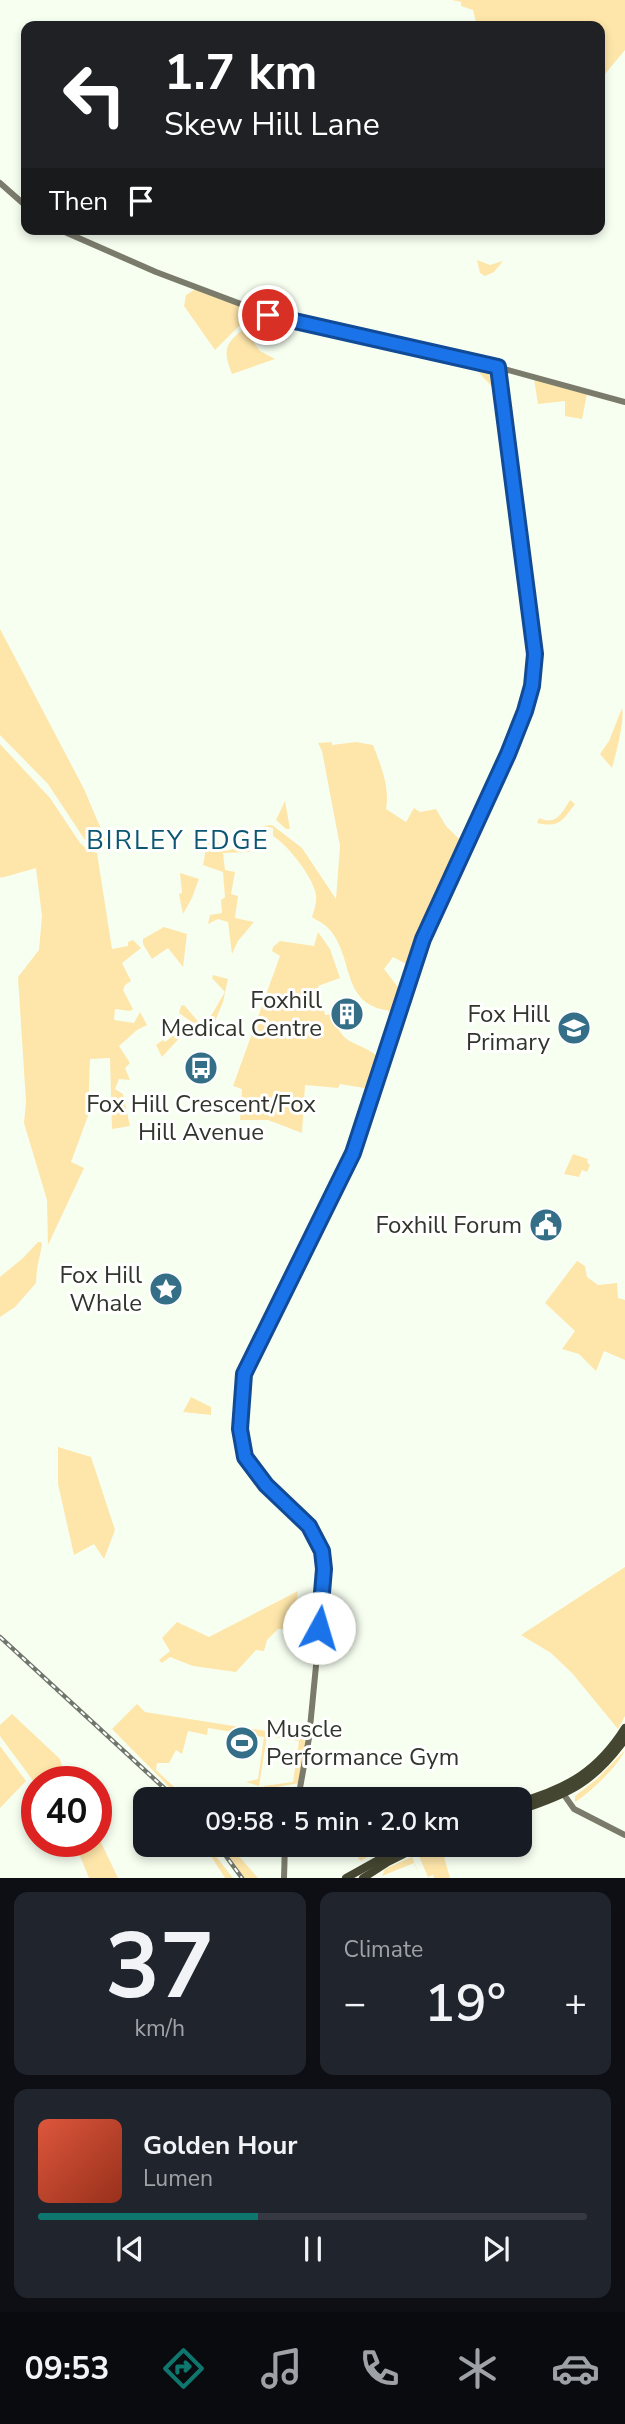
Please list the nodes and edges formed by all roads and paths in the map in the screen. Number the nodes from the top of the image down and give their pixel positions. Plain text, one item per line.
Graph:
1 (0, 183) edge
2 (21, 202) edge
3 (72, 235) edge
4 (498, 367) junction
5 (625, 401) edge
6 (625, 1727) edge
7 (625, 1739) edge
8 (300, 1787) edge
9 (562, 1792) junction
10 (532, 1799) edge
11 (532, 1805) edge
12 (625, 1835) edge
13 (285, 1857) edge
14 (384, 1857) edge
15 (398, 1857) edge
16 (284, 1878) edge
17 (347, 1878) edge
18 (363, 1878) edge

1 - 2 street
3 - 4 street
4 - 5 street
4 - 8 street
6 - 9 highway
7 - 9 highway
9 - 10 highway
9 - 11 highway
9 - 12 street
13 - 16 street
14 - 17 highway
15 - 18 highway

